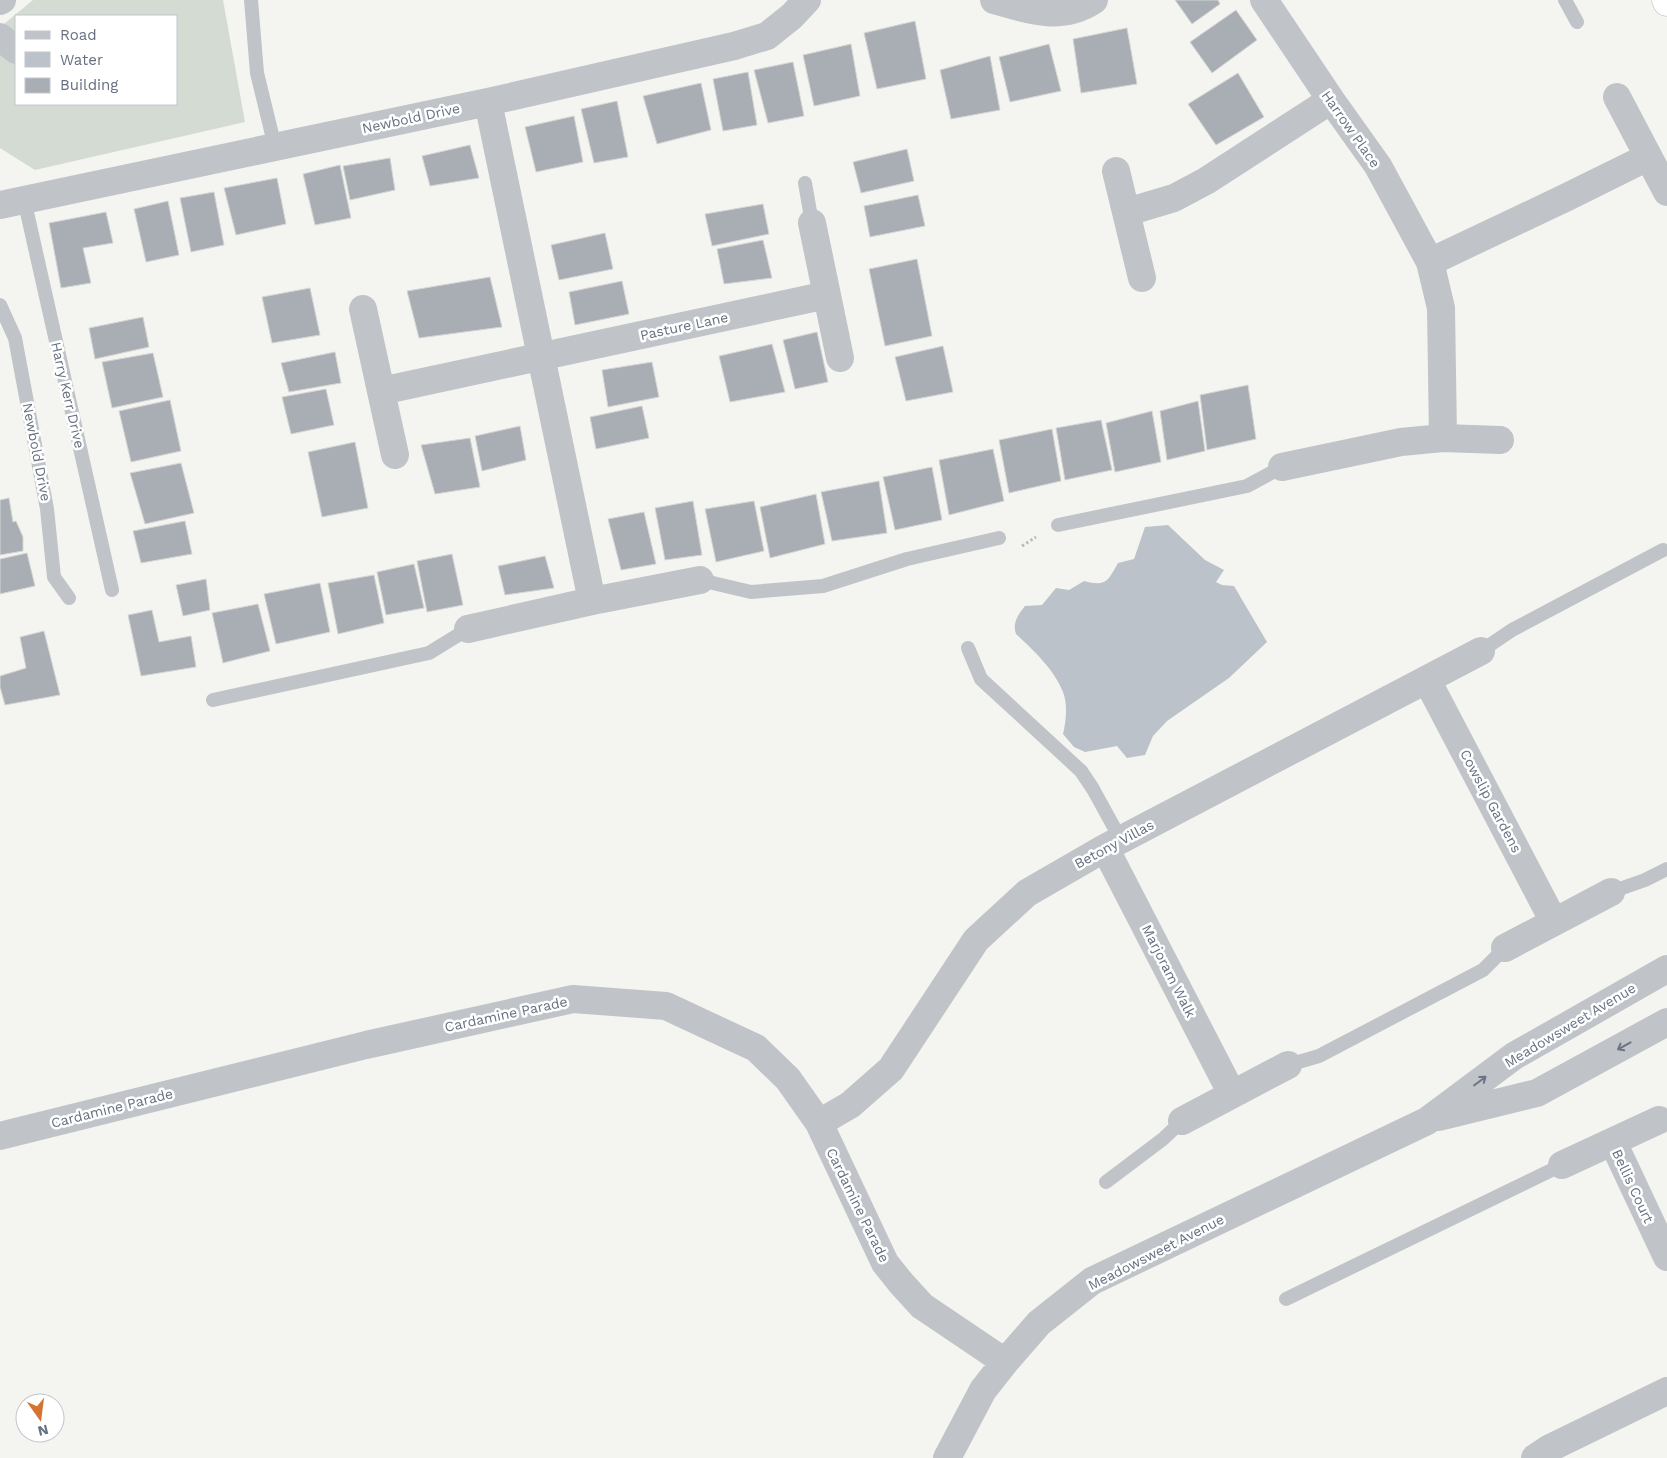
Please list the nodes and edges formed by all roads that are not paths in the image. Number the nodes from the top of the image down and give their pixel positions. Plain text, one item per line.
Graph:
1 (251, 0) edge
2 (807, 0) edge
3 (994, 0) edge
4 (1094, 0) edge
5 (1264, 0) edge
6 (1565, 0) edge
7 (1577, 22) dead end
8 (0, 37) edge
9 (15, 49) edge
10 (1617, 97) dead end
11 (1331, 100) junction
12 (488, 102) junction
13 (275, 146) junction
14 (1648, 157) junction
15 (1116, 171) dead end
16 (805, 184) dead end
17 (1667, 192) edge
18 (12, 202) edge
19 (1126, 212) junction
20 (812, 222) joint
21 (1430, 262) junction
22 (1142, 278) dead end
23 (827, 295) junction
24 (0, 305) edge
25 (363, 309) dead end
26 (541, 357) junction
27 (840, 358) dead end
28 (381, 391) junction
29 (1443, 438) junction
30 (1500, 440) dead end
31 (395, 455) dead end
32 (1282, 467) joint
33 (1058, 525) dead end
34 (999, 538) dead end
35 (1663, 550) dead end
36 (700, 580) joint
37 (112, 590) dead end
38 (69, 598) dead end
39 (592, 601) junction
40 (468, 629) joint
41 (968, 648) dead end
42 (1481, 651) joint
43 (1427, 680) junction
44 (213, 700) dead end
45 (1113, 844) junction
46 (1667, 869) edge
47 (1611, 892) joint
48 (1554, 922) junction
49 (1505, 948) joint
50 (1667, 968) edge
51 (1667, 1022) edge
52 (1288, 1065) joint
53 (1232, 1094) junction
54 (1663, 1118) edge
55 (1182, 1121) joint
56 (1427, 1121) junction
57 (819, 1123) junction
58 (0, 1136) edge
59 (1613, 1142) junction
60 (1562, 1165) joint
61 (1106, 1182) dead end
62 (1667, 1257) edge
63 (1286, 1299) dead end
64 (1005, 1362) junction
65 (1667, 1391) edge
66 (947, 1458) edge
67 (1535, 1458) edge

1 - 13 lane
2 - 12 street, Newbold Drive
3 - 4 street
5 - 11 street, Harrow Place
6 - 7 lane
8 - 9 street
10 - 14 street
11 - 19 street
11 - 21 street, Harrow Place
12 - 13 street, Newbold Drive
12 - 26 street
13 - 18 street, Newbold Drive
14 - 17 street
14 - 21 street
15 - 19 street
16 - 20 lane
18 - 37 lane, Harry Kerr Drive
19 - 22 street
20 - 23 street
21 - 29 street, Harrow Place
23 - 26 street, Pasture Lane
23 - 27 street
24 - 38 lane, Newbold Drive
25 - 28 street
26 - 28 street, Pasture Lane
26 - 39 street
28 - 31 street
29 - 30 street
29 - 32 street
32 - 33 lane
34 - 36 lane
35 - 42 lane
36 - 39 street
39 - 40 street
40 - 44 lane
41 - 45 lane
42 - 43 street, Betony Villas
43 - 45 street, Betony Villas
43 - 48 street, Cowslip Gardens
45 - 53 street, Marjoram Walk
45 - 57 street, Betony Villas
46 - 47 lane
47 - 48 street
48 - 49 street
49 - 52 lane
56 -> 50 street, Meadowsweet Avenue
51 -> 56 street, Meadowsweet Avenue
52 - 53 street
53 - 55 street
54 - 59 street, Bellis Court
55 - 61 lane
56 - 64 street, Meadowsweet Avenue
57 - 58 street, Cardamine Parade
57 - 64 street, Cardamine Parade
59 - 60 street, Bellis Court
59 - 62 street, Bellis Court
60 - 63 lane
64 - 66 street, Meadowsweet Avenue
65 - 67 street

